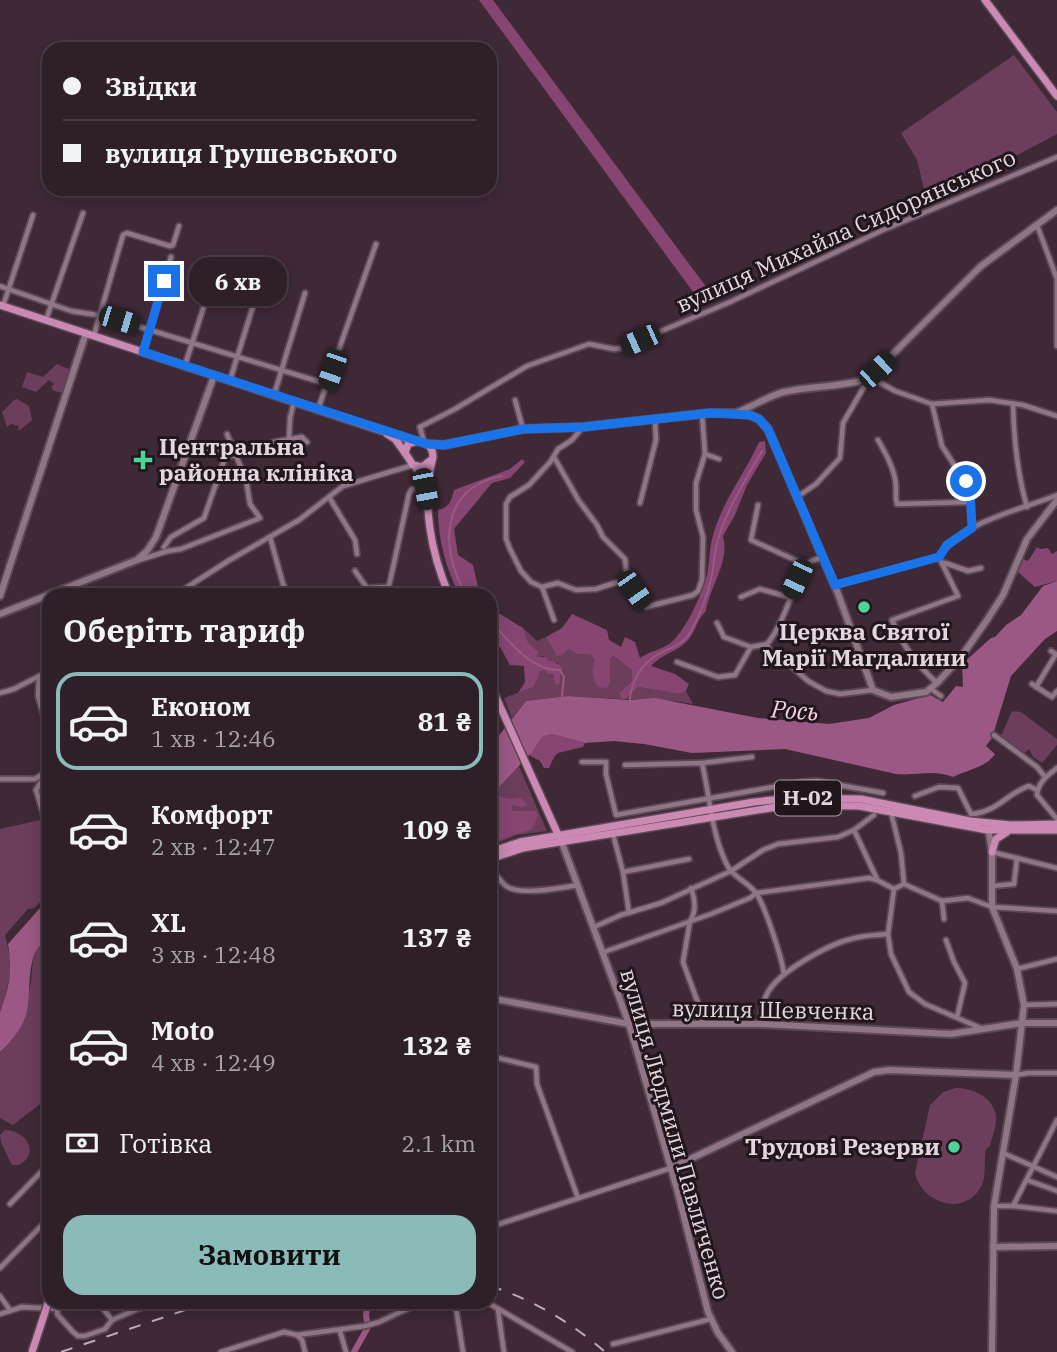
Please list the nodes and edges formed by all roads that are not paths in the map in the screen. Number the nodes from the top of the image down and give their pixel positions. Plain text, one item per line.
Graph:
1 (985, 0) edge
2 (1057, 96) edge
3 (1057, 157) edge
4 (1057, 210) edge
5 (83, 213) dead end
6 (33, 215) dead end
7 (1038, 225) junction
8 (179, 226) dead end
9 (376, 244) dead end
10 (171, 257) dead end
11 (215, 272) dead end
12 (0, 286) edge
13 (259, 287) dead end
14 (9, 289) junction
15 (305, 293) dead end
16 (52, 305) junction
17 (1, 306) edge
18 (99, 315) junction
19 (46, 320) junction
20 (149, 330) junction
21 (86, 334) junction
22 (94, 336) junction
23 (192, 344) junction
24 (1057, 346) edge
25 (143, 352) junction
26 (237, 357) junction
27 (185, 366) junction
28 (282, 371) junction
29 (214, 376) junction
30 (869, 378) junction
31 (230, 381) junction
32 (327, 384) junction
33 (274, 396) junction
34 (515, 400) dead end
35 (294, 402) junction
36 (760, 404) junction
37 (932, 404) junction
38 (1013, 405) junction
39 (318, 410) junction
40 (737, 413) junction
41 (702, 414) junction
42 (1057, 416) edge
43 (759, 419) junction
44 (655, 421) junction
45 (420, 427) junction
46 (583, 427) junction
47 (523, 429) junction
48 (380, 431) junction
49 (227, 434) dead end
50 (289, 438) junction
51 (878, 440) dead end
52 (414, 441) junction
53 (274, 442) dead end
54 (307, 442) dead end
55 (190, 443) junction
56 (426, 444) junction
57 (444, 445) junction
58 (705, 454) junction
59 (226, 455) junction
60 (406, 455) junction
61 (236, 456) junction
62 (554, 457) junction
63 (432, 459) junction
64 (719, 459) dead end
65 (414, 466) junction
66 (399, 469) junction
67 (425, 489) junction
68 (329, 497) junction
69 (797, 497) junction
70 (1057, 497) edge
71 (971, 502) junction
72 (640, 503) dead end
73 (429, 505) junction
74 (758, 505) dead end
75 (1027, 507) junction
76 (972, 528) junction
77 (270, 537) junction
78 (164, 547) dead end
79 (356, 554) dead end
80 (823, 557) junction
81 (939, 557) junction
82 (137, 560) junction
83 (944, 563) junction
84 (804, 564) junction
85 (981, 568) dead end
86 (355, 571) dead end
87 (627, 579) junction
88 (835, 585) junction
89 (388, 587) joint
90 (542, 587) junction
91 (66, 588) edge
92 (186, 588) edge
93 (285, 588) edge
94 (446, 588) edge
95 (0, 596) edge
96 (42, 597) edge
97 (741, 597) dead end
98 (789, 597) junction
99 (0, 614) edge
100 (554, 620) dead end
101 (717, 623) dead end
102 (767, 644) junction
103 (751, 647) junction
104 (1051, 651) dead end
105 (677, 662) dead end
106 (42, 675) edge
107 (39, 677) junction
108 (937, 683) junction
109 (931, 689) junction
110 (873, 690) junction
111 (1057, 691) edge
112 (0, 692) edge
113 (941, 696) dead end
114 (497, 699) edge
115 (42, 709) edge
116 (994, 735) dead end
117 (752, 757) dead end
118 (582, 762) dead end
119 (702, 763) junction
120 (625, 765) dead end
121 (1057, 768) edge
122 (42, 775) edge
123 (1045, 777) junction
124 (0, 779) edge
125 (42, 780) edge
126 (1037, 790) junction
127 (883, 793) dead end
128 (915, 796) dead end
129 (709, 798) junction
130 (891, 807) junction
131 (42, 809) edge
132 (710, 813) junction
133 (874, 816) dead end
134 (1057, 819) edge
135 (1057, 824) edge
136 (988, 827) junction
137 (854, 830) junction
138 (1057, 830) edge
139 (1011, 831) junction
140 (613, 834) junction
141 (561, 840) junction
142 (497, 850) edge
143 (992, 852) junction
144 (497, 857) edge
145 (1017, 858) junction
146 (689, 859) dead end
147 (1057, 869) edge
148 (731, 870) junction
149 (623, 872) junction
150 (497, 874) edge
151 (877, 880) junction
152 (904, 884) junction
153 (578, 885) junction
154 (505, 886) junction
155 (992, 886) junction
156 (691, 888) junction
157 (894, 889) junction
158 (497, 891) dead end
159 (756, 893) junction
160 (942, 901) junction
161 (992, 907) junction
162 (1057, 911) edge
163 (629, 914) junction
164 (944, 919) dead end
165 (690, 921) junction
166 (594, 927) junction
167 (888, 934) junction
168 (946, 940) dead end
169 (604, 952) junction
170 (1057, 959) edge
171 (1017, 969) junction
172 (784, 974) junction
173 (497, 999) edge
174 (1057, 1004) edge
175 (1024, 1005) junction
176 (957, 1017) junction
177 (1022, 1023) junction
178 (1057, 1023) edge
179 (629, 1024) junction
180 (760, 1024) junction
181 (703, 1025) junction
182 (984, 1030) junction
183 (497, 1058) edge
184 (1057, 1073) edge
185 (1016, 1075) junction
186 (1057, 1121) edge
187 (1055, 1131) edge
188 (1003, 1153) junction
189 (669, 1168) junction
190 (1033, 1168) junction
191 (42, 1171) edge
192 (1057, 1177) edge
193 (1027, 1180) junction
194 (1057, 1191) edge
195 (578, 1198) junction
196 (10, 1204) dead end
197 (994, 1206) junction
198 (1013, 1206) junction
199 (1057, 1211) edge
200 (42, 1225) edge
201 (497, 1225) edge
202 (1057, 1246) edge
203 (993, 1247) junction
204 (0, 1268) edge
205 (0, 1296) edge
206 (42, 1308) edge
207 (46, 1309) edge
208 (58, 1309) edge
209 (103, 1309) edge
210 (138, 1309) edge
211 (406, 1309) edge
212 (456, 1309) edge
213 (10, 1310) junction
214 (498, 1310) joint
215 (0, 1314) edge
216 (711, 1318) junction
217 (112, 1320) junction
218 (340, 1331) junction
219 (297, 1335) junction
220 (613, 1344) dead end
221 (32, 1352) edge
222 (221, 1352) edge
223 (305, 1352) edge
224 (346, 1352) edge
225 (463, 1352) edge
226 (505, 1352) edge
227 (569, 1352) edge
228 (732, 1352) edge
229 (992, 1352) edge

1 - 2 main road
3 - 45 street, вулиця Михайла Сидорянського
4 - 7 street
5 - 16 street
6 - 14 street
7 - 24 street
7 - 30 street
8 - 18 street
9 - 32 street
10 - 20 street
11 - 23 street
12 - 14 street
13 - 26 street
14 - 16 street
14 - 17 street
15 - 28 street
16 - 18 street
16 - 19 street
17 - 19 main road
18 - 20 street
18 - 22 street
19 - 21 main road
20 - 23 street
20 - 25 street
21 - 22 main road
21 - 95 street
22 - 25 main road
23 - 26 street
23 - 27 street
25 - 27 main road
26 - 28 street
26 - 31 street
27 - 29 main road
28 - 32 street
28 - 33 street
29 - 31 main road
29 - 55 street
30 - 36 street
30 - 37 street
30 - 69 street
31 - 33 main road
32 - 39 street
33 - 35 main road
34 - 47 street
35 - 39 main road
35 - 50 street
36 - 40 street
36 - 43 street
37 - 38 street
37 - 71 street
38 - 42 street
38 - 75 street
39 - 48 main road
40 - 41 street
40 - 43 street
41 - 44 street
41 - 58 street
43 - 69 street
44 - 46 street
44 - 72 street
45 - 52 street
45 - 56 street
46 - 47 street
46 - 62 street
47 - 57 street
48 - 52 main road
48 - 60 main road
49 - 61 street
50 - 53 street
50 - 54 street
51 - 71 street
52 - 56 main road
52 - 60 main road
55 - 59 street
55 - 82 street
56 - 57 street
56 - 63 main road
57 - 63 street
58 - 64 street
58 - 87 street
59 - 61 street
59 - 78 street
60 - 65 main road
60 - 66 street
61 - 82 street
62 - 87 street
62 - 90 street
63 - 65 main road
63 - 73 main road
65 - 66 street
65 - 67 main road
66 - 68 street
67 - 73 main road
67 - 89 street
68 - 77 street
68 - 79 street
69 - 80 street
70 - 75 street
70 - 108 street
71 - 76 street
73 - 94 main road
74 - 84 street
75 - 76 street
76 - 81 street
77 - 92 street
77 - 93 street
80 - 84 street
80 - 88 street
81 - 83 street
81 - 88 street
82 - 91 street
83 - 85 street
83 - 108 street
84 - 98 street
86 - 89 street
87 - 90 street
88 - 110 street
90 - 100 street
96 - 99 street
97 - 98 street
98 - 102 street
101 - 103 street
102 - 103 street
102 - 110 street
103 - 105 street
104 - 111 street
106 - 107 street
107 - 112 street
107 - 115 street
108 - 109 street
109 - 110 street
109 - 113 street
114 - 141 main road
116 - 123 street
117 - 119 street
118 - 129 street
119 - 120 street
119 - 129 street
121 - 123 street
122 - 124 street
123 - 126 street
125 - 131 street
126 - 128 street
126 - 134 street
127 - 129 street
129 - 132 street
130 - 132 main road, Н-02
130 - 136 main road, Н-02
130 - 152 street
132 - 140 main road, Н-02
132 - 141 main road, Н-02
132 - 148 street
133 - 137 street
135 - 136 main road, Н-02
136 - 139 main road, Н-02
136 - 143 street
137 - 148 street
137 - 151 street
138 - 139 main road, Н-02
139 - 143 main road
140 - 141 main road, Н-02
140 - 149 street
141 - 142 main road, Н-02
141 - 144 main road, Н-02
141 - 153 street, вулиця Людмили Павличенко
143 - 145 street
143 - 155 street
145 - 147 street
145 - 155 street
146 - 149 street
148 - 156 street
148 - 159 street
149 - 163 street
150 - 154 street
151 - 157 street
151 - 159 street
152 - 157 street
152 - 160 street
153 - 154 street
153 - 166 street, вулиця Людмили Павличенко
154 - 158 street
155 - 161 street
156 - 163 street
156 - 165 street
157 - 167 street
159 - 165 street
159 - 172 street
160 - 161 street
160 - 164 street
161 - 162 street
161 - 171 street
163 - 166 street
165 - 169 street
165 - 181 street
166 - 169 street, вулиця Людмили Павличенко
167 - 172 street
167 - 176 street
168 - 176 street
169 - 179 street, вулиця Людмили Павличенко
170 - 171 street
171 - 175 street
172 - 180 street
173 - 179 street, вулиця Шевченка
174 - 175 street
175 - 177 street
176 - 182 street
177 - 178 street, вулиця Шевченка
177 - 182 street, вулиця Шевченка
177 - 185 street
179 - 181 street, вулиця Шевченка
179 - 189 street, вулиця Людмили Павличенко
180 - 181 street, вулиця Шевченка
180 - 182 street, вулиця Шевченка
183 - 195 street
184 - 185 street
185 - 188 street
185 - 189 street
186 - 187 street
187 - 190 street
188 - 190 street
188 - 197 street
189 - 195 street
189 - 216 street, вулиця Людмили Павличенко
190 - 192 street
190 - 193 street
191 - 196 street
193 - 194 street
193 - 198 street
195 - 201 street
197 - 198 street
197 - 203 street
198 - 199 street
200 - 204 street
202 - 203 street
203 - 229 street
205 - 213 street
206 - 213 street
207 - 221 main road, bridge
208 - 217 street
209 - 217 street
210 - 217 street
211 - 218 street
212 - 225 street
213 - 215 street
214 - 226 street
214 - 227 street
216 - 220 street
216 - 228 street, вулиця Людмили Павличенко
218 - 219 street
218 - 224 street
219 - 222 street
219 - 223 street

